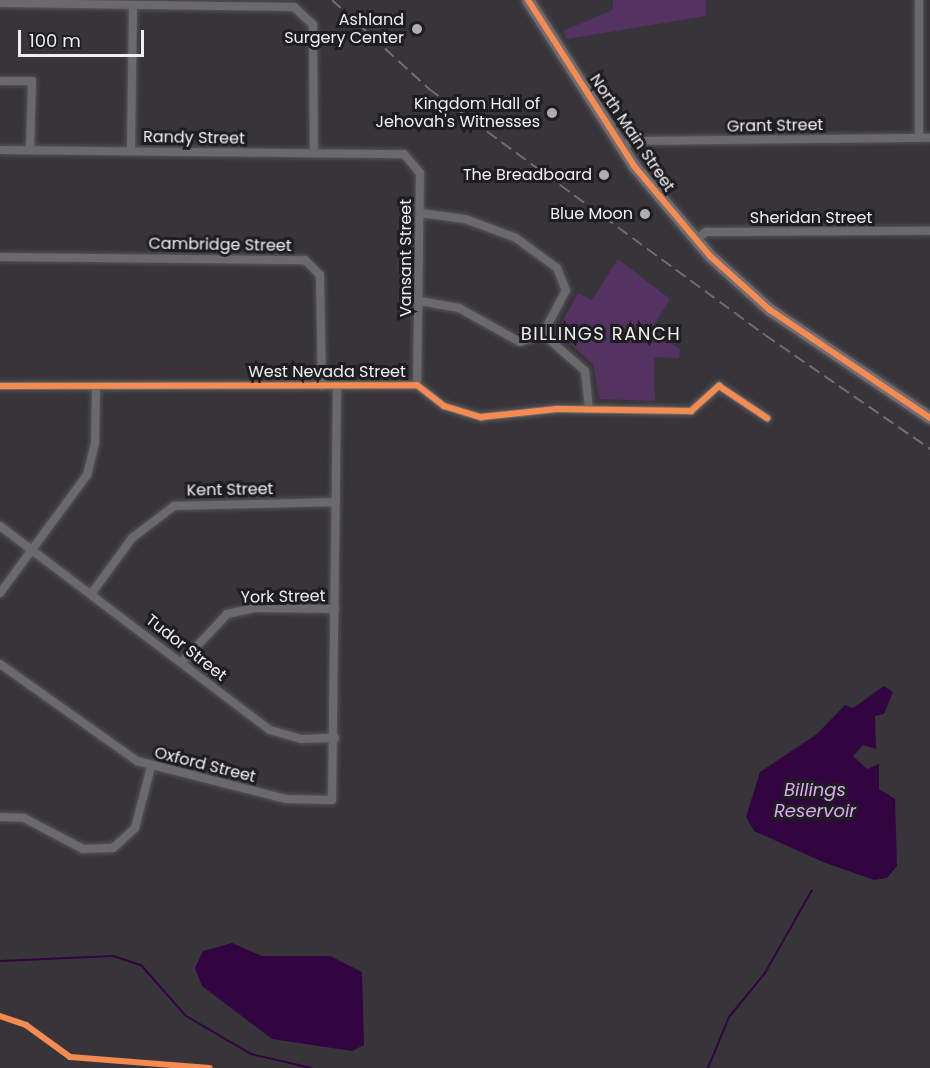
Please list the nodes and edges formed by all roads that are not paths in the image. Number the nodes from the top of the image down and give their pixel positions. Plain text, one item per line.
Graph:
1 (528, 0) edge
2 (919, 0) edge
3 (0, 3) edge
4 (133, 6) junction
5 (0, 81) edge
6 (919, 138) junction
7 (930, 138) edge
8 (621, 147) junction
9 (0, 150) edge
10 (30, 150) junction
11 (130, 150) junction
12 (388, 151) joint
13 (314, 153) junction
14 (420, 213) junction
15 (930, 231) edge
16 (695, 240) junction
17 (0, 258) edge
18 (420, 301) junction
19 (543, 334) junction
20 (417, 385) junction
21 (0, 386) edge
22 (322, 386) junction
23 (337, 386) junction
24 (96, 387) junction
25 (589, 408) junction
26 (767, 418) dead end
27 (930, 418) edge
28 (336, 502) junction
29 (0, 526) edge
30 (32, 550) junction
31 (0, 593) edge
32 (92, 593) junction
33 (335, 609) junction
34 (182, 662) junction
35 (0, 664) edge
36 (335, 738) junction
37 (151, 767) junction
38 (0, 817) edge

1 - 8 main road, North Main Street
2 - 6 street
3 - 4 street
4 - 11 street
4 - 13 street
5 - 10 street
6 - 7 street, Grant Street
6 - 8 street, Grant Street
8 - 16 main road, North Main Street
9 - 10 street, Randy Street
10 - 11 street, Randy Street
11 - 13 street, Randy Street
12 - 13 street, Randy Street
12 - 14 street, Vansant Street
14 - 18 street, Vansant Street
14 - 19 street
15 - 16 street, Sheridan Street
16 - 27 main road, North Main Street
17 - 22 street, Cambridge Street
18 - 19 street
18 - 20 street, Vansant Street
19 - 25 street
20 - 23 street, West Nevada Street
20 - 25 street, West Nevada Street
21 - 24 street, West Nevada Street
22 - 23 street, West Nevada Street
22 - 24 street, West Nevada Street
23 - 28 street
24 - 30 street
25 - 26 street, West Nevada Street
28 - 32 street, Kent Street
28 - 33 street
29 - 30 street, Tudor Street
30 - 31 street
30 - 32 street, Tudor Street
32 - 34 street, Tudor Street
33 - 34 street, York Street
33 - 36 street
34 - 36 street, Tudor Street
35 - 37 street, Oxford Street
36 - 37 street, Oxford Street
37 - 38 street

